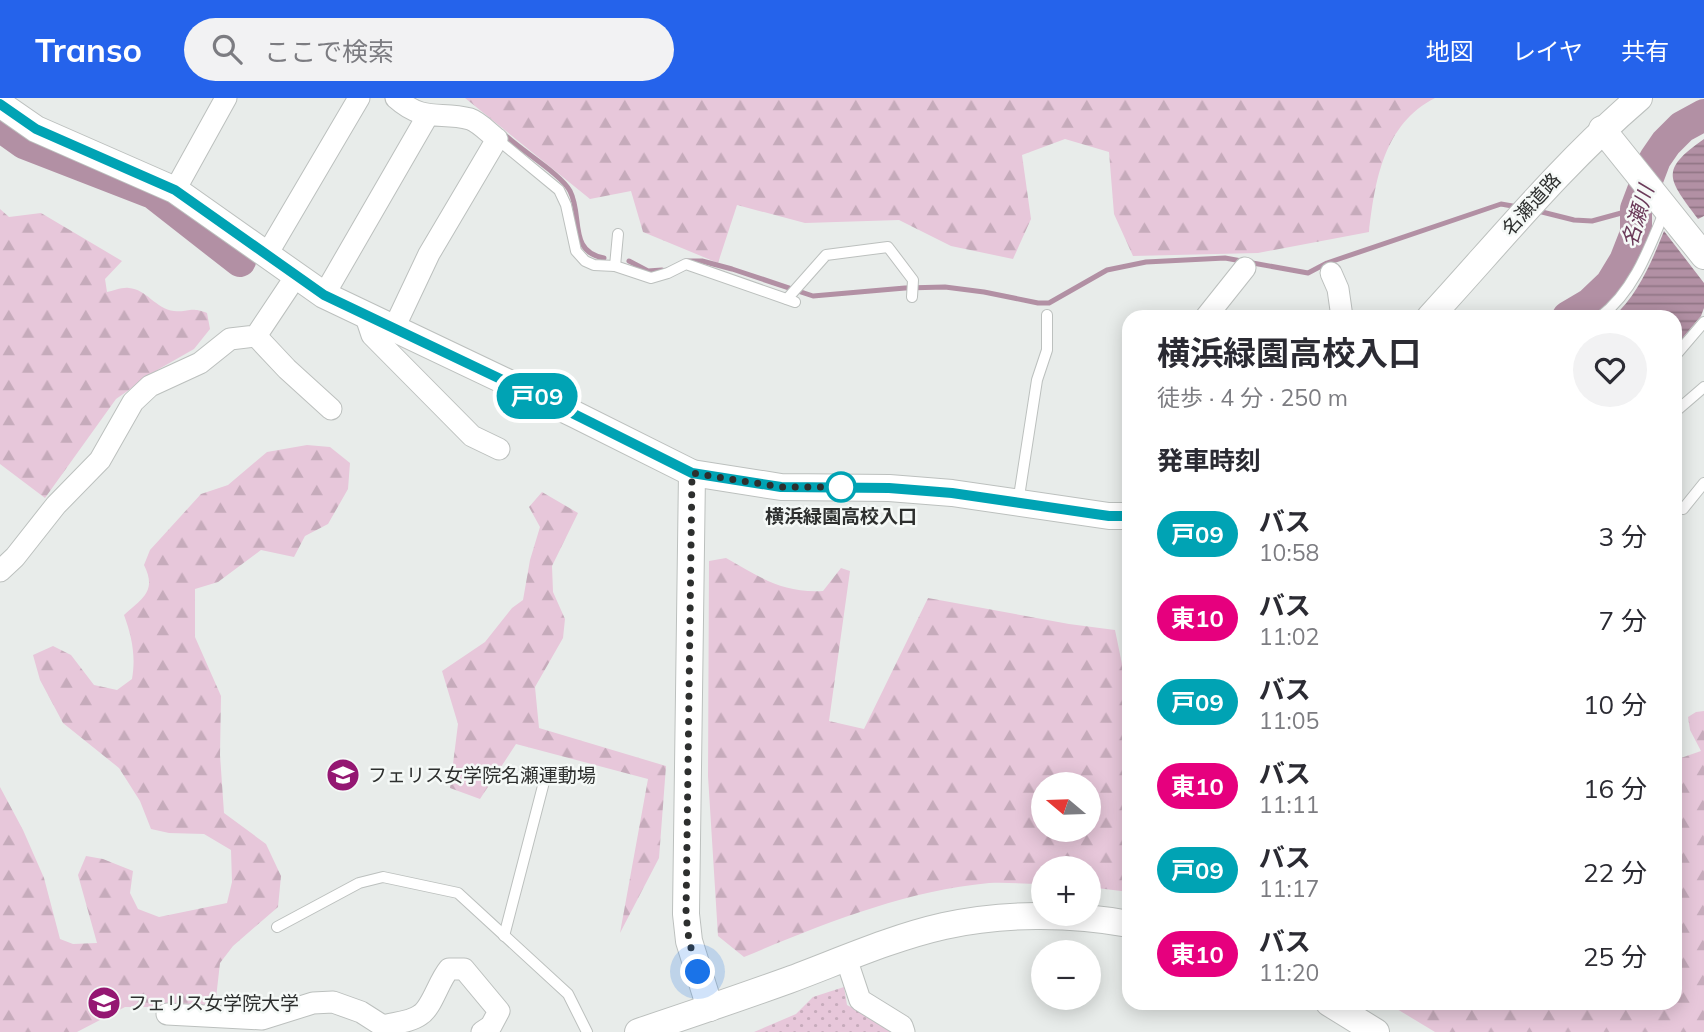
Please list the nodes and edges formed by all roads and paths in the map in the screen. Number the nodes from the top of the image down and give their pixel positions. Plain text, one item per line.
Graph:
1 (226, 98) edge
2 (359, 98) edge
3 (396, 98) edge
4 (1639, 98) edge
5 (0, 104) edge
6 (428, 115) junction
7 (1602, 129) junction
8 (497, 139) junction
9 (175, 190) junction
10 (1662, 205) junction
11 (618, 234) dead end
12 (266, 256) junction
13 (1704, 256) edge
14 (615, 266) junction
15 (1245, 268) dead end
16 (1331, 273) dead end
17 (296, 276) junction
18 (912, 294) dead end
19 (324, 295) junction
20 (1212, 310) edge
21 (1341, 310) edge
22 (1436, 310) edge
23 (1609, 310) edge
24 (365, 314) junction
25 (1047, 315) dead end
26 (1704, 322) edge
27 (394, 328) junction
28 (256, 336) junction
29 (1682, 348) edge
30 (1704, 387) edge
31 (1682, 406) edge
32 (331, 409) dead end
33 (499, 449) dead end
34 (692, 473) junction
35 (1704, 483) edge
36 (1018, 503) junction
37 (1684, 509) dead end
38 (1122, 516) edge
39 (0, 571) edge
40 (544, 782) dead end
41 (1122, 923) edge
42 (277, 926) dead end
43 (504, 936) junction
44 (846, 958) junction
45 (710, 1008) junction
46 (1340, 1010) edge
47 (167, 1014) dead end
48 (482, 1032) edge
49 (587, 1032) edge
50 (638, 1032) edge
51 (904, 1032) edge
52 (1376, 1032) edge

1 - 9 street
2 - 12 street
3 - 6 street
4 - 7 street, 名瀬道路
5 - 9 street
6 - 8 street
6 - 19 street
7 - 10 street
7 - 22 street, 名瀬道路
8 - 14 lane
8 - 27 street
9 - 12 street
10 - 13 street
10 - 23 lane
11 - 14 lane
12 - 17 street
14 - 18 lane
15 - 20 street
16 - 21 street
17 - 19 street
17 - 28 street
19 - 24 street
24 - 27 street
24 - 33 street
25 - 36 lane
26 - 29 lane
27 - 34 street
28 - 32 street
28 - 39 street
30 - 31 lane
34 - 36 street
34 - 45 street
35 - 37 lane
36 - 38 street
40 - 43 lane
41 - 44 street
42 - 43 lane
43 - 49 lane
44 - 45 street
44 - 51 street
45 - 50 street
46 - 52 street
47 - 48 street

